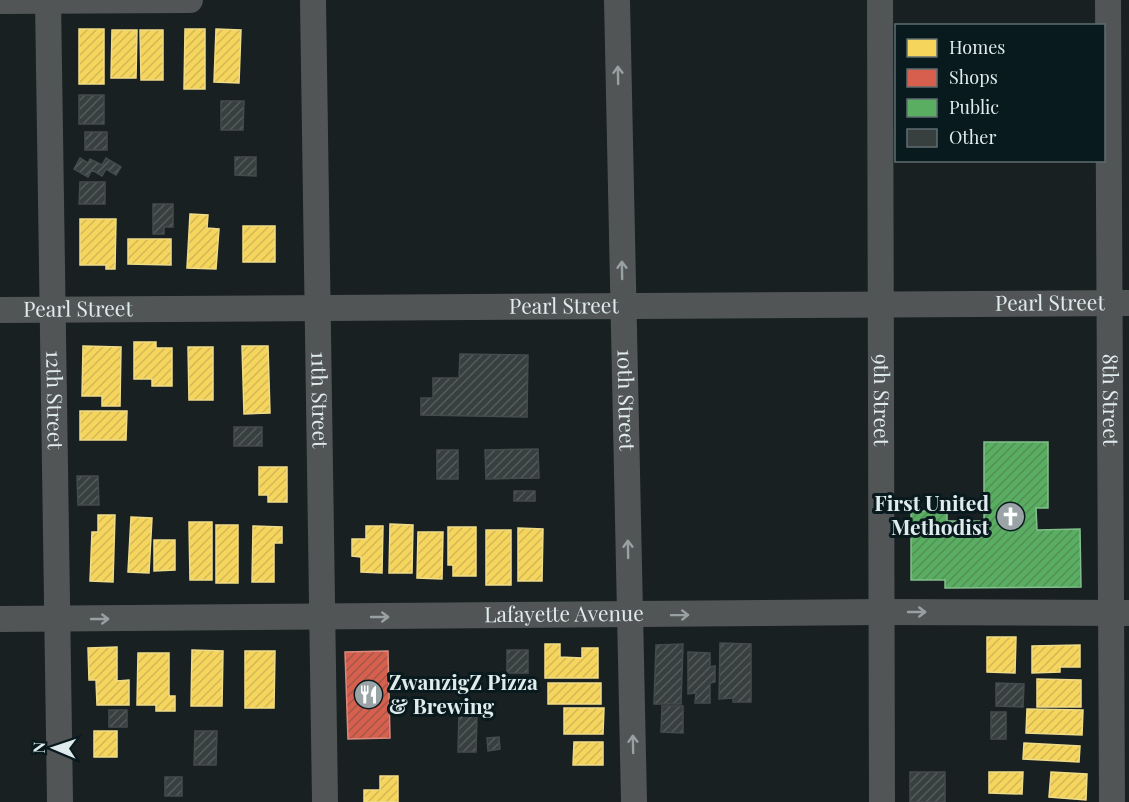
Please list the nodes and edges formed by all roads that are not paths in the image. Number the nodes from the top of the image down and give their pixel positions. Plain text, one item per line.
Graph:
1 (190, 0) edge
2 (313, 0) edge
3 (617, 0) edge
4 (880, 0) edge
5 (1108, 0) edge
6 (0, 1) edge
7 (48, 1) edge
8 (1119, 303) edge
9 (880, 304) junction
10 (622, 307) junction
11 (317, 308) junction
12 (52, 309) junction
13 (0, 310) edge
14 (882, 612) junction
15 (1121, 613) edge
16 (630, 616) junction
17 (321, 617) junction
18 (0, 619) edge
19 (58, 619) junction
20 (60, 802) edge
21 (325, 802) edge
22 (634, 802) edge
23 (882, 802) edge
24 (1112, 802) edge

1 - 7 street
2 - 11 street, 11th Street
10 -> 3 street, 10th Street
4 - 9 street, 9th Street
5 - 8 street, 8th Street
6 - 7 street
7 - 12 street, 12th Street
8 - 9 street, Pearl Street
8 - 15 street, 8th Street
9 - 10 street, Pearl Street
9 - 14 street, 9th Street
10 - 11 street, Pearl Street
16 -> 10 street, 10th Street
11 - 12 street, Pearl Street
11 - 17 street, 11th Street
12 - 13 street, Pearl Street
12 - 19 street, 12th Street
14 -> 15 street, Lafayette Avenue
16 -> 14 street, Lafayette Avenue
14 - 23 street, 9th Street
15 - 24 street, 8th Street
17 -> 16 street, Lafayette Avenue
22 -> 16 street, 10th Street
19 -> 17 street, Lafayette Avenue
17 - 21 street, 11th Street
18 - 19 street, Lafayette Avenue
19 - 20 street, 12th Street

